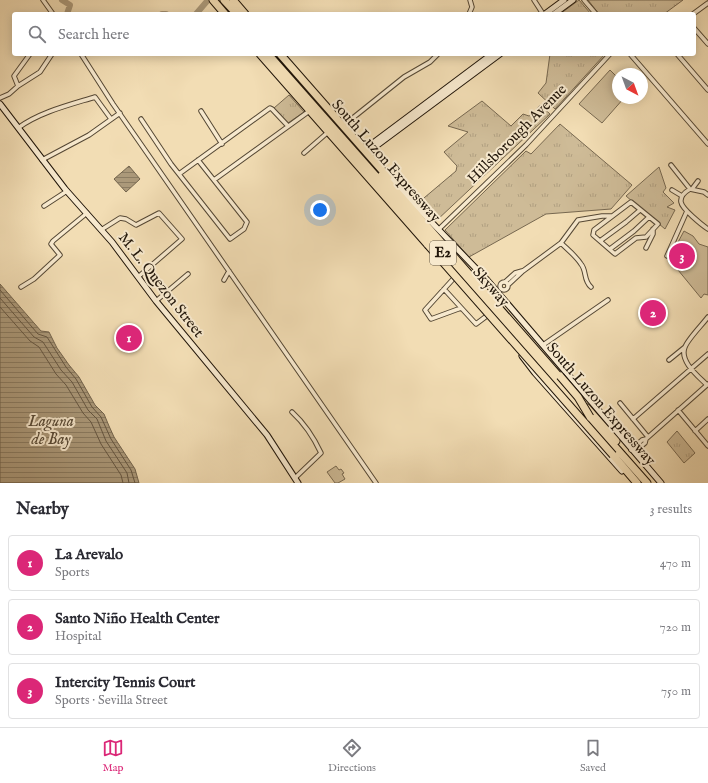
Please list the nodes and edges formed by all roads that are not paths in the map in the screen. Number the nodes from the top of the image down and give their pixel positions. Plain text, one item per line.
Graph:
1 (43, 0) edge
2 (211, 0) edge
3 (217, 0) edge
4 (221, 0) edge
5 (226, 0) edge
6 (233, 0) edge
7 (470, 0) edge
8 (534, 0) edge
9 (573, 0) edge
10 (584, 0) edge
11 (565, 1) edge
12 (708, 3) edge
13 (52, 12) edge
14 (222, 12) edge
15 (227, 12) edge
16 (231, 12) edge
17 (236, 12) edge
18 (244, 12) edge
19 (470, 12) edge
20 (543, 12) edge
21 (547, 12) edge
22 (556, 12) edge
23 (594, 12) edge
24 (696, 12) edge
25 (696, 30) edge
26 (708, 44) edge
27 (29, 56) edge
28 (51, 56) edge
29 (83, 56) edge
30 (261, 56) edge
31 (261, 56) edge
32 (267, 56) edge
33 (270, 56) edge
34 (275, 56) edge
35 (275, 56) edge
36 (283, 56) edge
37 (283, 56) edge
38 (436, 56) edge
39 (489, 56) edge
40 (497, 56) edge
41 (608, 56) edge
42 (631, 56) edge
43 (679, 56) edge
44 (18, 86) junction
45 (708, 90) edge
46 (0, 98) edge
47 (1, 107) edge
48 (423, 108) junction
49 (201, 111) dead end
50 (308, 112) junction
51 (120, 113) junction
52 (111, 119) junction
53 (141, 119) dead end
54 (344, 125) junction
55 (288, 126) junction
56 (18, 128) junction
57 (327, 133) junction
58 (222, 144) junction
59 (708, 144) edge
60 (366, 151) junction
61 (304, 153) dead end
62 (42, 160) junction
63 (198, 160) junction
64 (671, 165) dead end
65 (179, 174) junction
66 (214, 180) junction
67 (698, 181) dead end
68 (691, 189) junction
69 (672, 190) dead end
70 (67, 191) junction
71 (708, 195) edge
72 (682, 196) junction
73 (44, 206) dead end
74 (640, 210) junction
75 (687, 211) junction
76 (87, 213) junction
77 (602, 216) junction
78 (613, 216) junction
79 (649, 217) junction
80 (603, 222) junction
81 (439, 229) junction
82 (654, 229) junction
83 (708, 229) edge
84 (101, 230) junction
85 (646, 237) junction
86 (650, 240) junction
87 (600, 241) junction
88 (561, 243) junction
89 (646, 248) dead end
90 (610, 249) junction
91 (668, 255) dead end
92 (229, 271) junction
93 (188, 274) dead end
94 (138, 277) junction
95 (455, 277) junction
96 (224, 280) dead end
97 (22, 287) dead end
98 (591, 287) dead end
99 (444, 289) junction
100 (499, 290) junction
101 (608, 300) dead end
102 (156, 301) junction
103 (461, 308) junction
104 (488, 315) junction
105 (708, 317) edge
106 (543, 345) junction
107 (685, 347) junction
108 (708, 354) edge
109 (669, 360) dead end
110 (691, 368) junction
111 (707, 385) edge
112 (620, 403) dead end
113 (678, 410) junction
114 (292, 412) dead end
115 (590, 417) junction
116 (633, 419) junction
117 (708, 419) edge
118 (696, 431) junction
119 (647, 438) junction
120 (708, 446) edge
121 (599, 447) junction
122 (633, 451) junction
123 (614, 454) junction
124 (297, 481) edge
125 (376, 483) edge
126 (634, 483) edge
127 (638, 483) edge
128 (642, 483) edge
129 (648, 483) edge
130 (652, 483) edge
131 (661, 483) edge

1 - 13 street
2 - 14 highway
3 - 15 highway
4 - 16 highway
5 - 17 highway
6 - 18 highway
7 - 19 street
8 - 20 street
9 - 11 main road
10 - 23 street
11 - 21 main road
11 - 22 main road
12 - 24 street
25 - 26 street
27 - 44 street
28 - 44 street
29 - 51 street
30 - 50 main road
31 - 123 highway, E2, bridge
32 - 123 highway, South Luzon Expressway / E2
33 - 129 highway, Skyway / E2, bridge
34 - 115 highway, Skyway / E2, bridge
35 - 130 highway, South Luzon Expressway / E2
36 - 115 highway, E2, bridge
37 - 54 main road
38 - 54 street
39 - 48 main road
40 - 48 main road
41 - 81 street, Hillsborough Avenue
42 - 59 street
43 - 45 street
44 - 46 street
47 - 56 main road, M. L. Quezon Street
48 - 60 main road
49 - 58 street
50 - 55 street
50 - 57 main road
51 - 52 street
51 - 92 street
52 - 56 street
52 - 62 street
53 - 65 street
54 - 60 main road
55 - 58 street
55 - 66 street
56 - 62 main road, M. L. Quezon Street
57 - 61 street
57 - 95 main road
58 - 63 street
60 - 81 main road
62 - 70 main road, M. L. Quezon Street
63 - 65 street
63 - 66 street
64 - 68 street
65 - 66 street
67 - 68 street
68 - 71 street
68 - 72 street
69 - 72 street
70 - 73 street
70 - 76 main road, M. L. Quezon Street
72 - 75 street
74 - 78 street
74 - 79 street
74 - 87 street
75 - 83 street
75 - 91 street
76 - 84 main road, M. L. Quezon Street
76 - 97 street
77 - 78 street
77 - 80 street
77 - 88 street
78 - 80 street
79 - 82 street
79 - 90 street
80 - 87 street
81 - 100 main road
82 - 85 street
82 - 86 street
84 - 94 main road, M. L. Quezon Street
84 - 94 street
85 - 86 street
85 - 90 street
86 - 89 street
87 - 90 street
88 - 98 street
88 - 100 street
92 - 96 street
92 - 125 street
93 - 102 street
94 - 102 main road, M. L. Quezon Street
95 - 99 street
95 - 104 main road
99 - 103 street
99 - 103 street
100 - 106 main road
101 - 106 street
102 - 124 main road, M. L. Quezon Street
103 - 104 street
104 - 121 main road
105 - 107 street
106 - 122 main road
107 - 109 street
107 - 110 street
108 - 110 street
110 - 111 street
110 - 116 street
111 - 113 street
112 - 116 street
113 - 118 street
113 - 119 street
114 - 124 street
115 - 130 highway, Skyway / E2
116 - 119 street
117 - 118 street
118 - 120 street
119 - 122 street
121 - 123 highway
121 - 126 main road
122 - 131 main road
123 - 127 highway, E2
123 - 128 highway, South Luzon Expressway / E2

